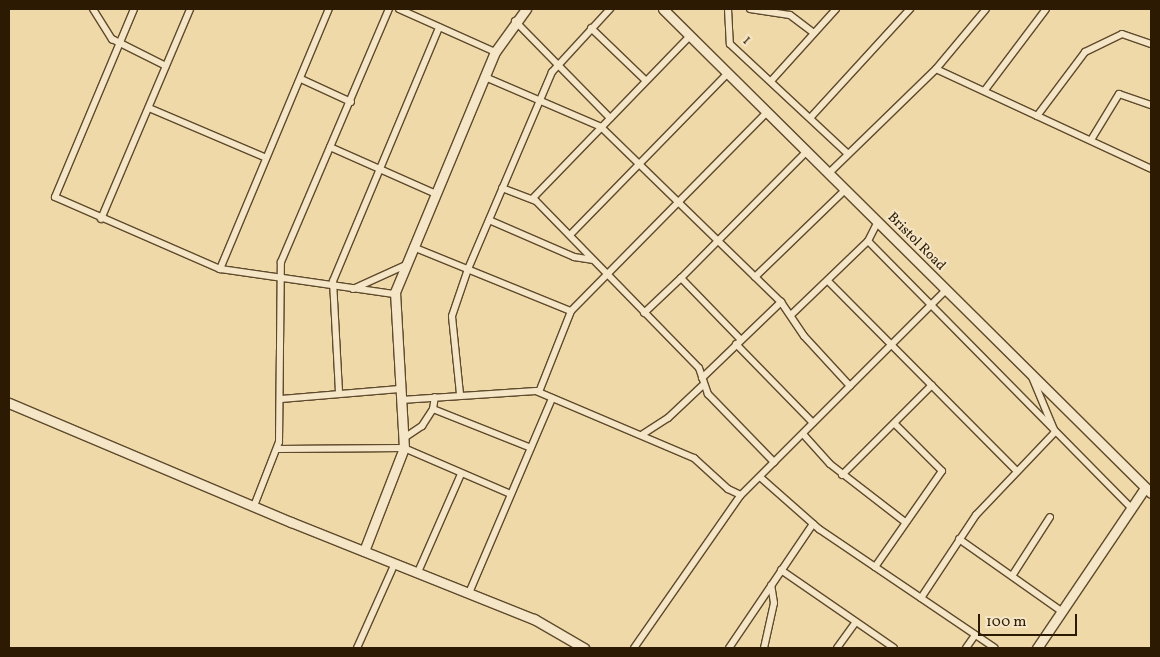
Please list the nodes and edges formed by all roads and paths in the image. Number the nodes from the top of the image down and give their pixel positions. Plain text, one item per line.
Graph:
1 (93, 9) edge
2 (134, 9) edge
3 (190, 9) edge
4 (329, 9) edge
5 (389, 9) edge
6 (399, 9) edge
7 (526, 9) edge
8 (610, 9) edge
9 (663, 9) edge
10 (728, 9) edge
11 (750, 9) edge
12 (836, 9) edge
13 (910, 9) edge
14 (986, 9) edge
15 (1046, 9) edge
16 (515, 21) junction
17 (439, 27) junction
18 (591, 28) junction
19 (814, 33) junction
20 (690, 36) junction
21 (119, 44) junction
22 (1151, 44) edge
23 (495, 52) junction
24 (557, 64) junction
25 (166, 66) junction
26 (936, 69) junction
27 (727, 74) junction
28 (485, 77) junction
29 (301, 78) junction
30 (771, 80) junction
31 (646, 81) junction
32 (985, 90) junction
33 (539, 100) junction
34 (351, 102) junction
35 (1151, 106) edge
36 (149, 108) junction
37 (766, 113) junction
38 (1037, 116) junction
39 (811, 117) junction
40 (610, 118) junction
41 (601, 127) junction
42 (1091, 140) junction
43 (330, 147) junction
44 (806, 152) junction
45 (848, 154) junction
46 (266, 158) junction
47 (640, 164) junction
48 (379, 168) junction
49 (1151, 169) edge
50 (828, 174) junction
51 (502, 188) junction
52 (845, 190) junction
53 (436, 194) junction
54 (533, 198) junction
55 (680, 202) junction
56 (101, 219) junction
57 (489, 220) junction
58 (877, 223) junction
59 (570, 235) junction
60 (718, 240) junction
61 (868, 241) junction
62 (413, 247) junction
63 (592, 260) junction
64 (406, 265) junction
65 (220, 269) junction
66 (468, 269) junction
67 (607, 276) junction
68 (755, 277) junction
69 (681, 278) junction
70 (279, 279) junction
71 (828, 281) junction
72 (332, 287) junction
73 (352, 290) junction
74 (945, 291) junction
75 (394, 294) junction
76 (781, 302) junction
77 (930, 307) junction
78 (571, 311) junction
79 (644, 314) junction
80 (791, 315) junction
81 (738, 342) junction
82 (892, 345) junction
83 (1031, 376) junction
84 (702, 378) junction
85 (932, 385) junction
86 (702, 386) junction
87 (850, 386) junction
88 (400, 389) junction
89 (338, 392) junction
90 (539, 392) junction
91 (460, 394) junction
92 (435, 397) junction
93 (281, 398) junction
94 (552, 398) junction
95 (401, 400) junction
96 (9, 403) edge
97 (433, 408) junction
98 (813, 424) junction
99 (895, 424) junction
100 (1055, 432) junction
101 (643, 434) junction
102 (803, 434) junction
103 (404, 438) junction
104 (278, 448) junction
105 (404, 448) junction
106 (531, 448) junction
107 (774, 462) junction
108 (1017, 471) junction
109 (461, 474) junction
110 (842, 475) junction
111 (760, 477) junction
112 (1148, 490) edge
113 (511, 494) junction
114 (741, 495) junction
115 (254, 506) junction
116 (1131, 508) junction
117 (1050, 517) dead end
118 (905, 522) junction
119 (813, 524) junction
120 (960, 539) junction
121 (364, 551) junction
122 (395, 563) junction
123 (875, 567) junction
124 (781, 570) junction
125 (418, 572) junction
126 (1012, 576) junction
127 (771, 584) junction
128 (469, 593) junction
129 (921, 598) junction
130 (1061, 610) junction
131 (856, 622) junction
132 (975, 635) junction
133 (1040, 647) edge
134 (357, 648) edge
135 (584, 648) edge
136 (634, 648) edge
137 (729, 648) edge
138 (764, 648) edge
139 (838, 648) edge
140 (894, 648) edge
141 (966, 648) edge
142 (995, 648) edge

1 - 21 street
2 - 21 street
3 - 25 street
4 - 29 street
5 - 34 street
6 - 17 street
7 - 16 street
8 - 18 street
9 - 20 street, Bristol Road
10 - 30 street, 1
11 - 19 street
12 - 19 street
13 - 39 street
14 - 26 street
15 - 32 street
16 - 23 street
16 - 24 street
17 - 23 street
17 - 48 street
18 - 24 street
18 - 31 street
19 - 30 street
20 - 27 street, Bristol Road
20 - 31 street
21 - 25 street
21 - 56 street
22 - 38 street
23 - 28 street
24 - 33 street
24 - 40 street
25 - 36 street
26 - 32 street
26 - 45 street
27 - 37 street, Bristol Road
27 - 47 street
28 - 33 street
28 - 53 street
29 - 34 street
29 - 46 street
30 - 39 street, 1
31 - 40 street
32 - 38 street
33 - 41 street
33 - 51 street
34 - 43 street
35 - 42 street
36 - 46 street
36 - 56 street
37 - 44 street, Bristol Road
37 - 55 street
38 - 42 street
39 - 45 street, 1
40 - 41 street
41 - 47 street
41 - 54 street
42 - 49 street
43 - 48 street
43 - 70 street
44 - 50 street, Bristol Road
44 - 60 street
45 - 50 street
46 - 65 street
47 - 55 street
47 - 59 street
48 - 53 street
48 - 72 street
50 - 52 street, Bristol Road
51 - 54 street
51 - 57 street
52 - 58 street, Bristol Road
52 - 68 street
53 - 62 street
54 - 59 street
55 - 60 street
55 - 67 street
56 - 65 street
57 - 63 street
57 - 66 street
58 - 61 street
58 - 74 street, Bristol Road
59 - 63 street
60 - 68 street
60 - 69 street
61 - 71 street
61 - 77 street
62 - 64 street
62 - 66 street
63 - 67 street
64 - 73 street
64 - 75 street
65 - 70 street
66 - 78 street
66 - 91 street
67 - 78 street
67 - 79 street
68 - 76 street
69 - 79 street
69 - 81 street
70 - 72 street
70 - 93 street
71 - 80 street
71 - 82 street
72 - 73 street
72 - 89 street
73 - 75 street
74 - 77 street
74 - 83 street, Bristol Road
75 - 88 street
76 - 80 street
76 - 81 street
77 - 82 street
77 - 100 street
78 - 90 street
79 - 84 street
80 - 87 street
81 - 84 street
81 - 98 street
82 - 85 street
82 - 87 street
83 - 100 street
83 - 112 street, Bristol Road
84 - 86 street
85 - 99 street
85 - 108 street
86 - 101 street
86 - 107 street
87 - 98 street
88 - 89 street
88 - 95 street
89 - 93 street
90 - 91 street
90 - 94 street
91 - 92 street
92 - 95 street
92 - 97 street
93 - 104 street
94 - 101 street
94 - 106 street
95 - 103 street
96 - 115 street
97 - 103 street
97 - 106 street
98 - 102 street
99 - 110 street
99 - 118 street
100 - 108 street
100 - 116 street
101 - 114 street
102 - 107 street
102 - 110 street
103 - 105 street
104 - 105 street
104 - 115 street
105 - 109 street
105 - 121 street
106 - 113 street
107 - 111 street
108 - 120 street
109 - 113 street
109 - 125 street
110 - 118 street
111 - 114 street
111 - 119 street
112 - 116 street
113 - 128 street
114 - 136 street
115 - 121 street
116 - 130 street
117 - 126 street
118 - 123 street
119 - 123 street
119 - 124 street
120 - 126 street
120 - 129 street
121 - 122 street
122 - 125 street
122 - 134 street
123 - 129 street
124 - 127 street
124 - 131 street
125 - 128 street
126 - 130 street
127 - 137 street
127 - 138 street
128 - 135 street
129 - 132 street
130 - 133 street
131 - 139 street
131 - 140 street
132 - 141 street
132 - 142 street

